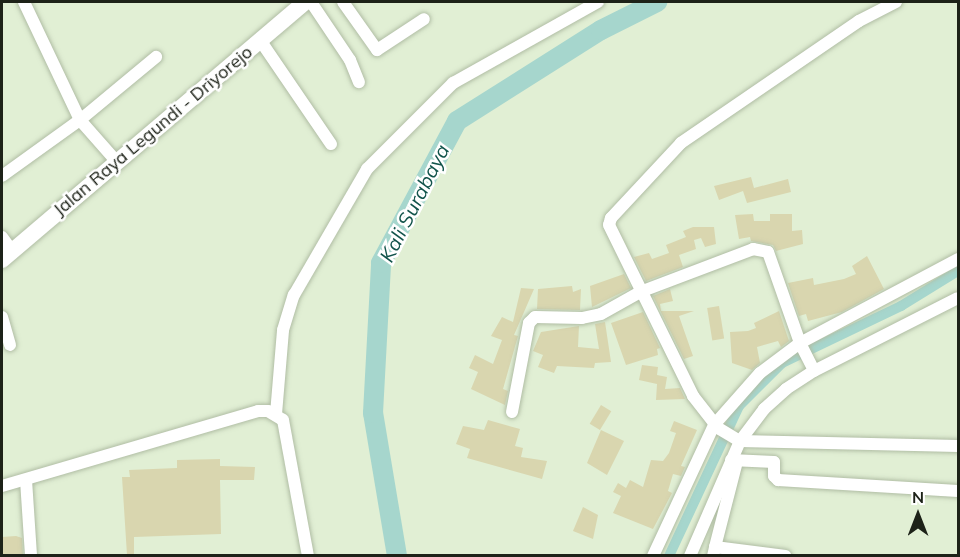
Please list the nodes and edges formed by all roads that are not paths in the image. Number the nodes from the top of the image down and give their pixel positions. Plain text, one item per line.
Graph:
1 (24, 2) edge
2 (304, 2) edge
3 (311, 2) edge
4 (343, 2) edge
5 (598, 2) edge
6 (896, 2) edge
7 (424, 20) dead end
8 (260, 39) junction
9 (156, 57) dead end
10 (359, 82) dead end
11 (80, 120) junction
12 (330, 144) dead end
13 (112, 156) junction
14 (2, 176) edge
15 (2, 237) edge
16 (7, 256) edge
17 (958, 259) edge
18 (640, 292) junction
19 (958, 298) edge
20 (2, 317) edge
21 (10, 345) dead end
22 (801, 346) junction
23 (813, 368) junction
24 (512, 412) dead end
25 (276, 414) junction
26 (716, 426) junction
27 (737, 439) junction
28 (776, 442) junction
29 (958, 446) edge
30 (734, 461) junction
31 (774, 462) junction
32 (26, 480) junction
33 (2, 486) edge
34 (958, 491) edge
35 (714, 551) edge
36 (752, 554) edge
37 (31, 555) edge
38 (308, 555) edge
39 (653, 555) edge
40 (690, 555) edge
41 (785, 555) edge

1 - 11 street
2 - 8 main road, Jalan Raya Legundi - Driyorejo
3 - 10 street
4 - 7 street
5 - 25 street
6 - 18 street
8 - 12 street
8 - 13 main road, Jalan Raya Legundi - Driyorejo
9 - 11 street
11 - 13 street
11 - 14 street
13 - 16 main road, Jalan Raya Legundi - Driyorejo
15 - 16 street
17 - 22 street
18 - 22 street
18 - 24 street
18 - 26 street
19 - 23 street
20 - 21 street
22 - 23 street
22 - 26 street
23 - 27 street
25 - 32 street
25 - 38 street
26 - 27 street
26 - 39 street
27 - 28 street
27 - 30 street
28 - 29 street
28 - 31 street
30 - 31 street
30 - 35 street
30 - 40 street
31 - 34 street
32 - 33 street
32 - 37 street
35 - 36 street
36 - 41 street

